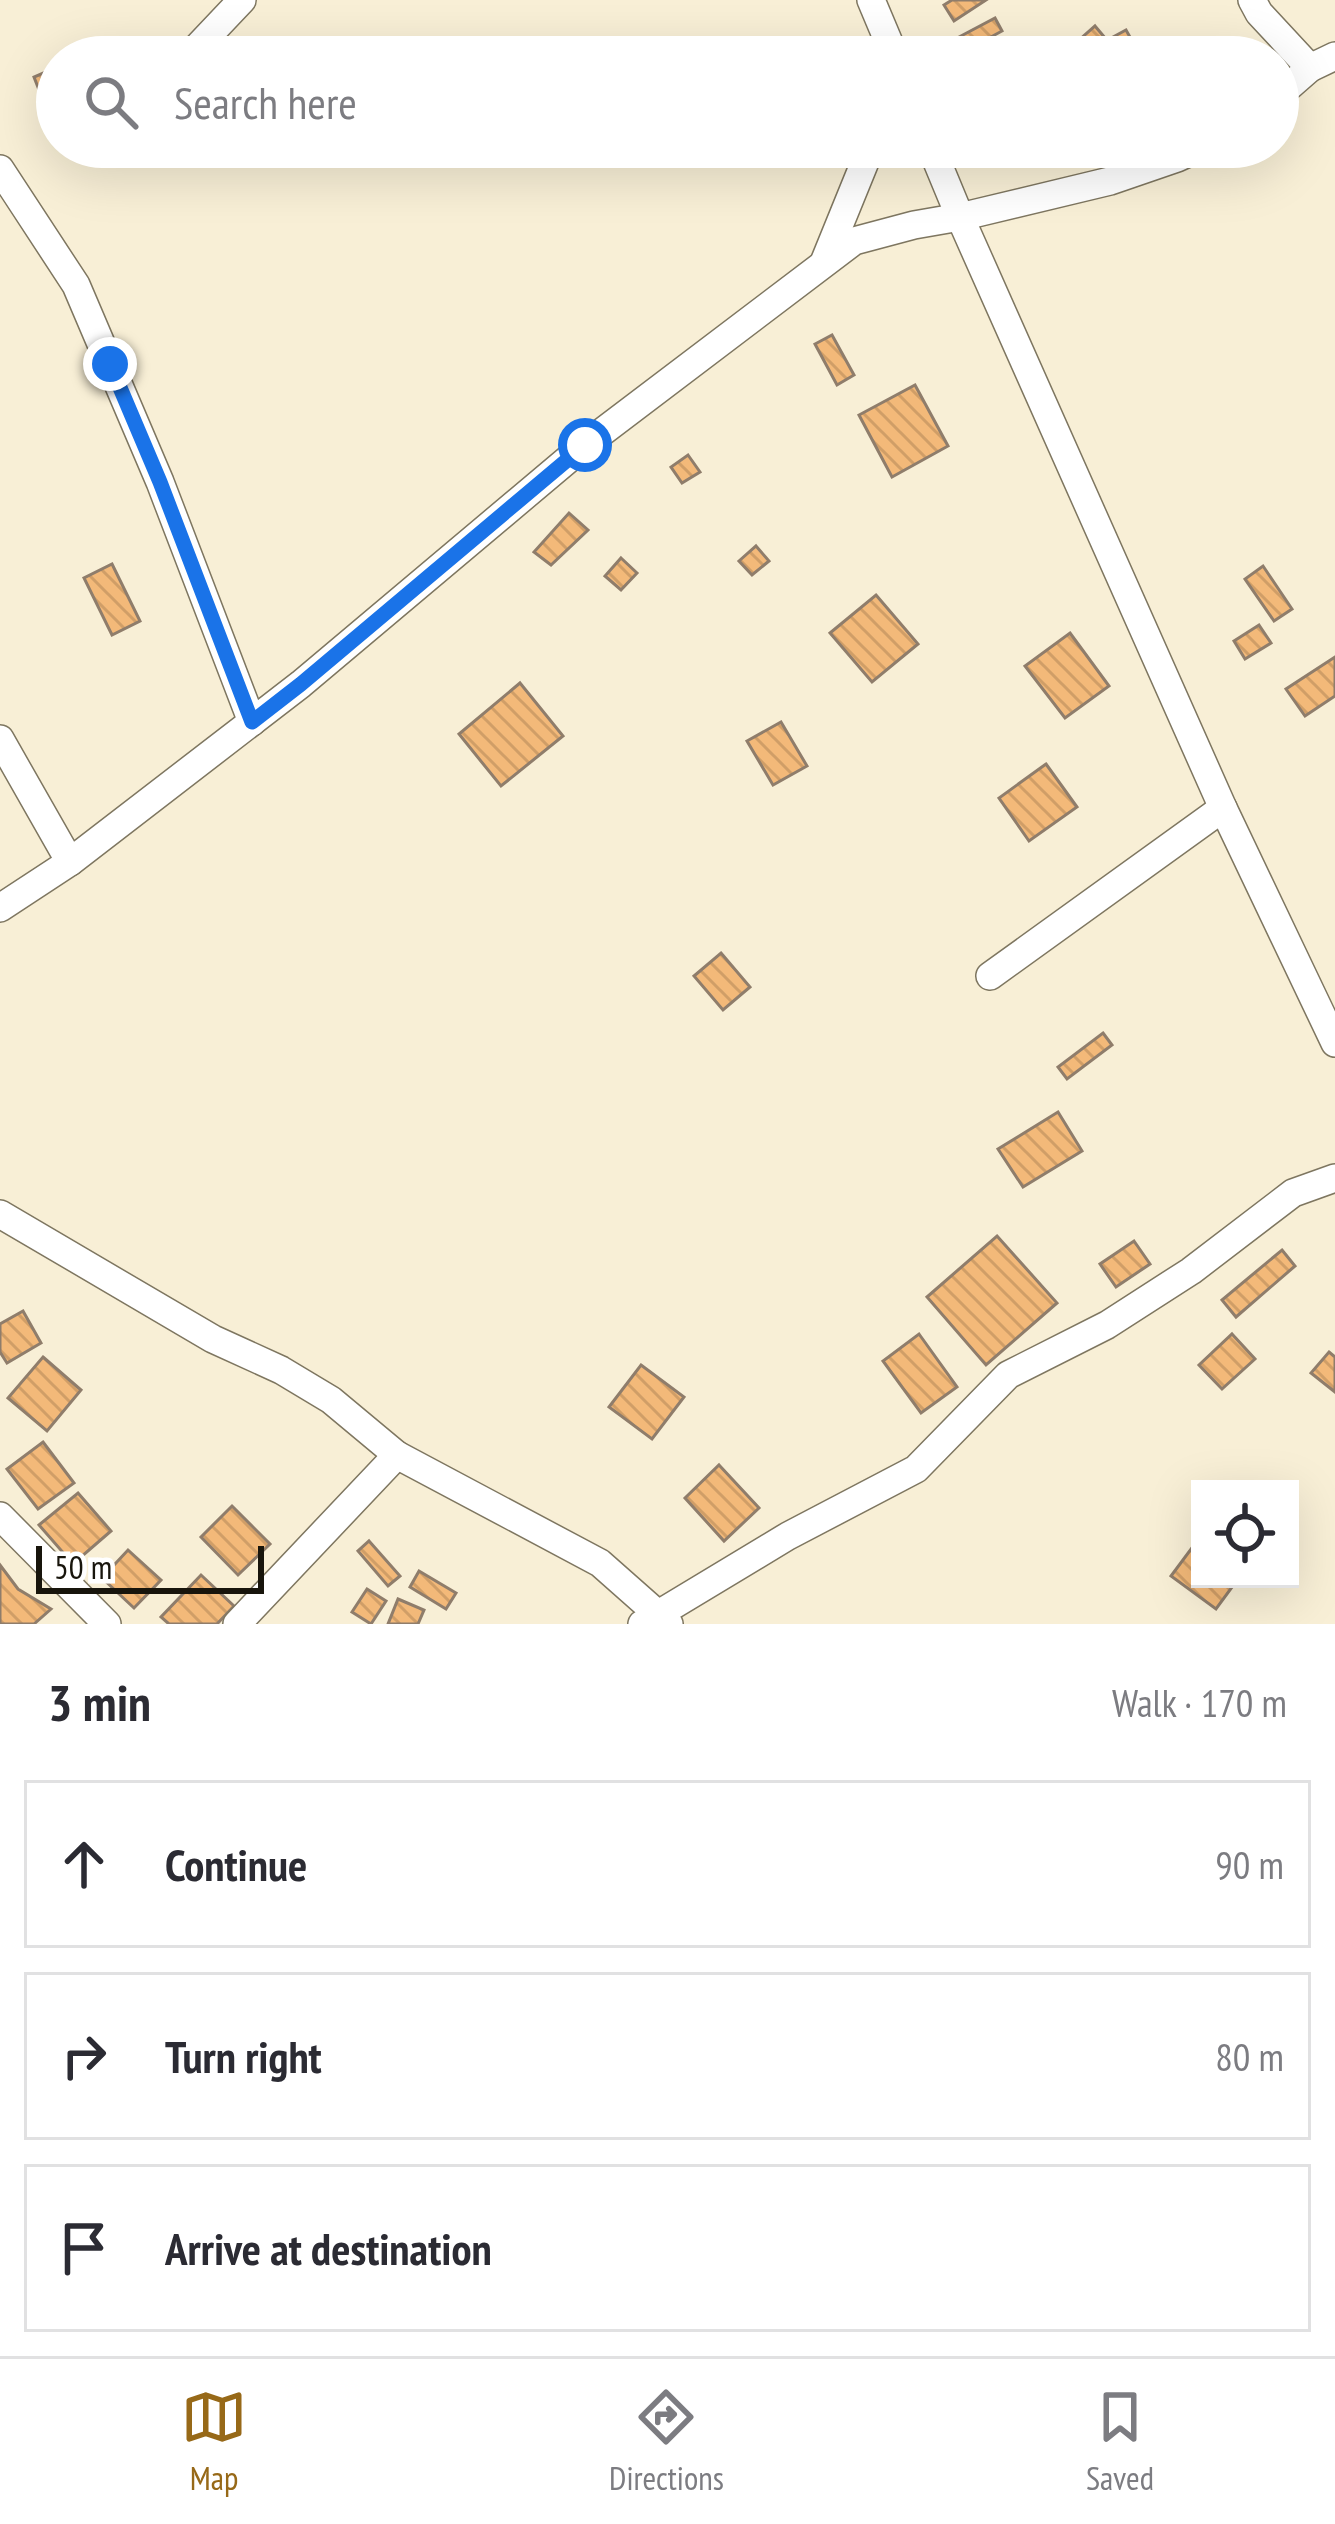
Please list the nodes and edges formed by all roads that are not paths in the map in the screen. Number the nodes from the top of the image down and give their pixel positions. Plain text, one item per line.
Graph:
1 (242, 0) edge
2 (872, 0) edge
3 (1252, 0) edge
4 (208, 36) edge
5 (887, 36) edge
6 (1289, 36) edge
7 (863, 168) edge
8 (940, 168) edge
9 (1145, 168) edge
10 (0, 169) edge
11 (960, 217) junction
12 (824, 264) junction
13 (252, 722) junction
14 (0, 739) edge
15 (1223, 808) junction
16 (70, 862) junction
17 (0, 908) edge
18 (990, 976) dead end
19 (1335, 1043) edge
20 (1335, 1178) edge
21 (0, 1214) edge
22 (398, 1455) junction
23 (0, 1516) edge
24 (657, 1620) edge
25 (106, 1624) edge
26 (236, 1624) edge

1 - 4 street
2 - 5 street
3 - 6 street
7 - 12 street
8 - 11 street
9 - 11 street
10 - 13 street
11 - 12 street
11 - 15 street
12 - 13 street
13 - 16 street
14 - 16 street
15 - 18 street
15 - 19 street
16 - 17 street
20 - 24 street
21 - 22 street
22 - 24 street
22 - 26 street
23 - 25 street

